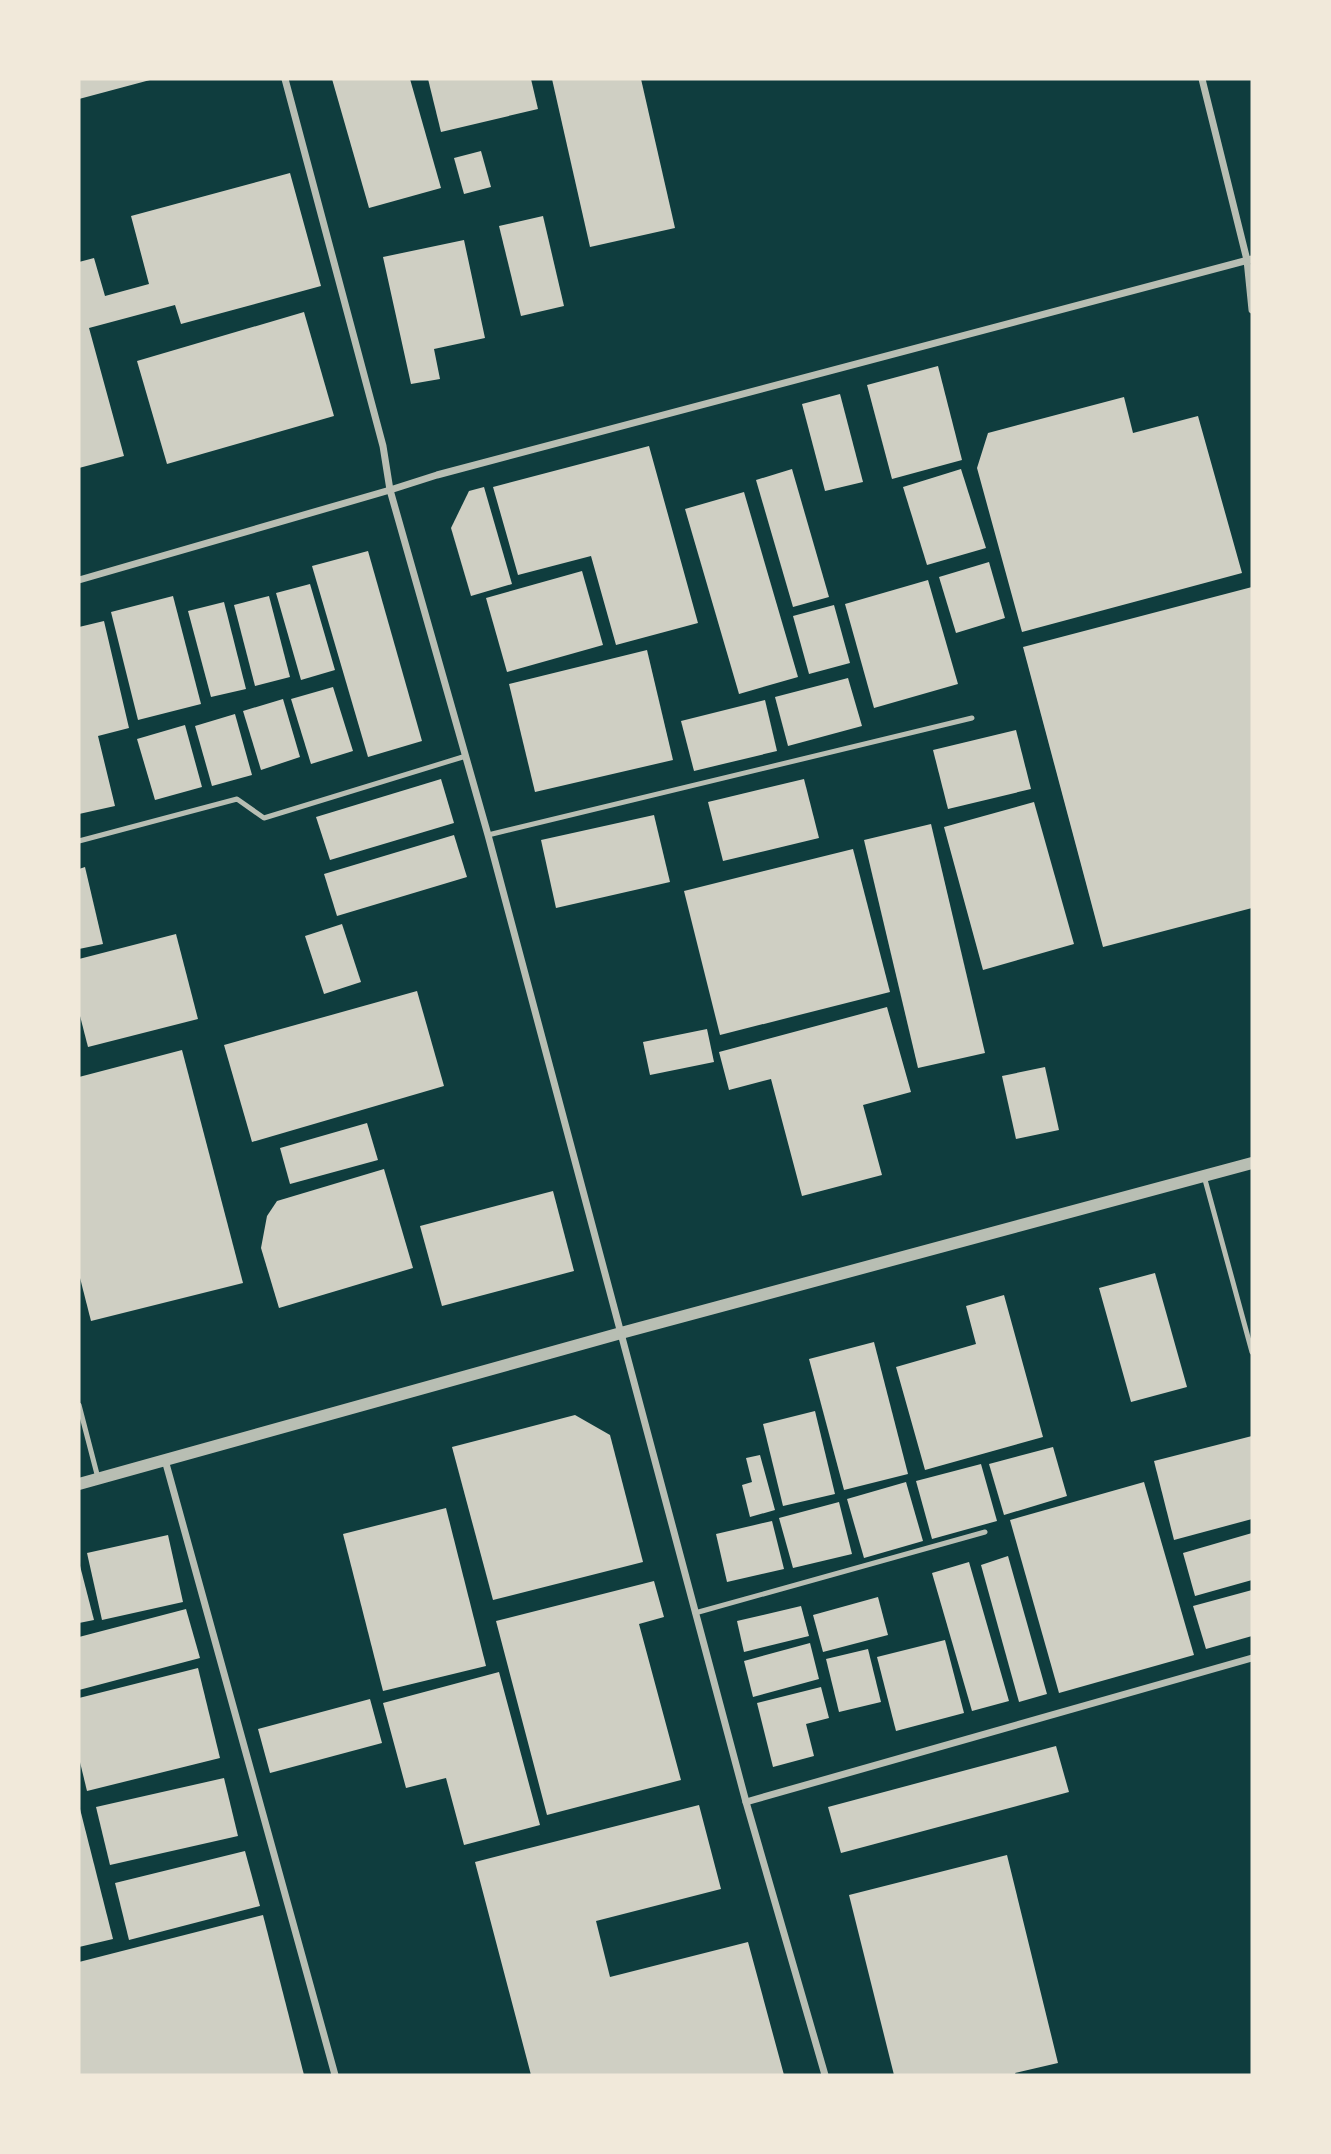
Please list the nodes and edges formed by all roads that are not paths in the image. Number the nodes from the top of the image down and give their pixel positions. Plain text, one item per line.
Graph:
1 (285, 79) edge
2 (1202, 79) edge
3 (1250, 260) edge
4 (1252, 310) edge
5 (390, 490) junction
6 (79, 580) edge
7 (972, 719) dead end
8 (466, 756) junction
9 (488, 835) junction
10 (79, 841) edge
11 (1252, 1163) edge
12 (1203, 1176) junction
13 (621, 1334) junction
14 (1252, 1352) edge
15 (79, 1405) edge
16 (165, 1460) junction
17 (98, 1478) junction
18 (79, 1484) edge
19 (985, 1532) dead end
20 (695, 1613) junction
21 (1252, 1658) edge
22 (746, 1802) junction
23 (335, 2075) edge
24 (825, 2075) edge

1 - 5 street
2 - 3 street
3 - 4 street
3 - 5 street
5 - 6 street
5 - 8 street
7 - 9 lane
8 - 9 street
8 - 10 lane
9 - 13 street
11 - 12 street
12 - 13 street
12 - 14 lane
13 - 16 street
13 - 20 street
15 - 17 lane
16 - 17 street
16 - 23 street
17 - 18 street
19 - 20 lane
20 - 22 street
21 - 22 street
22 - 24 street

